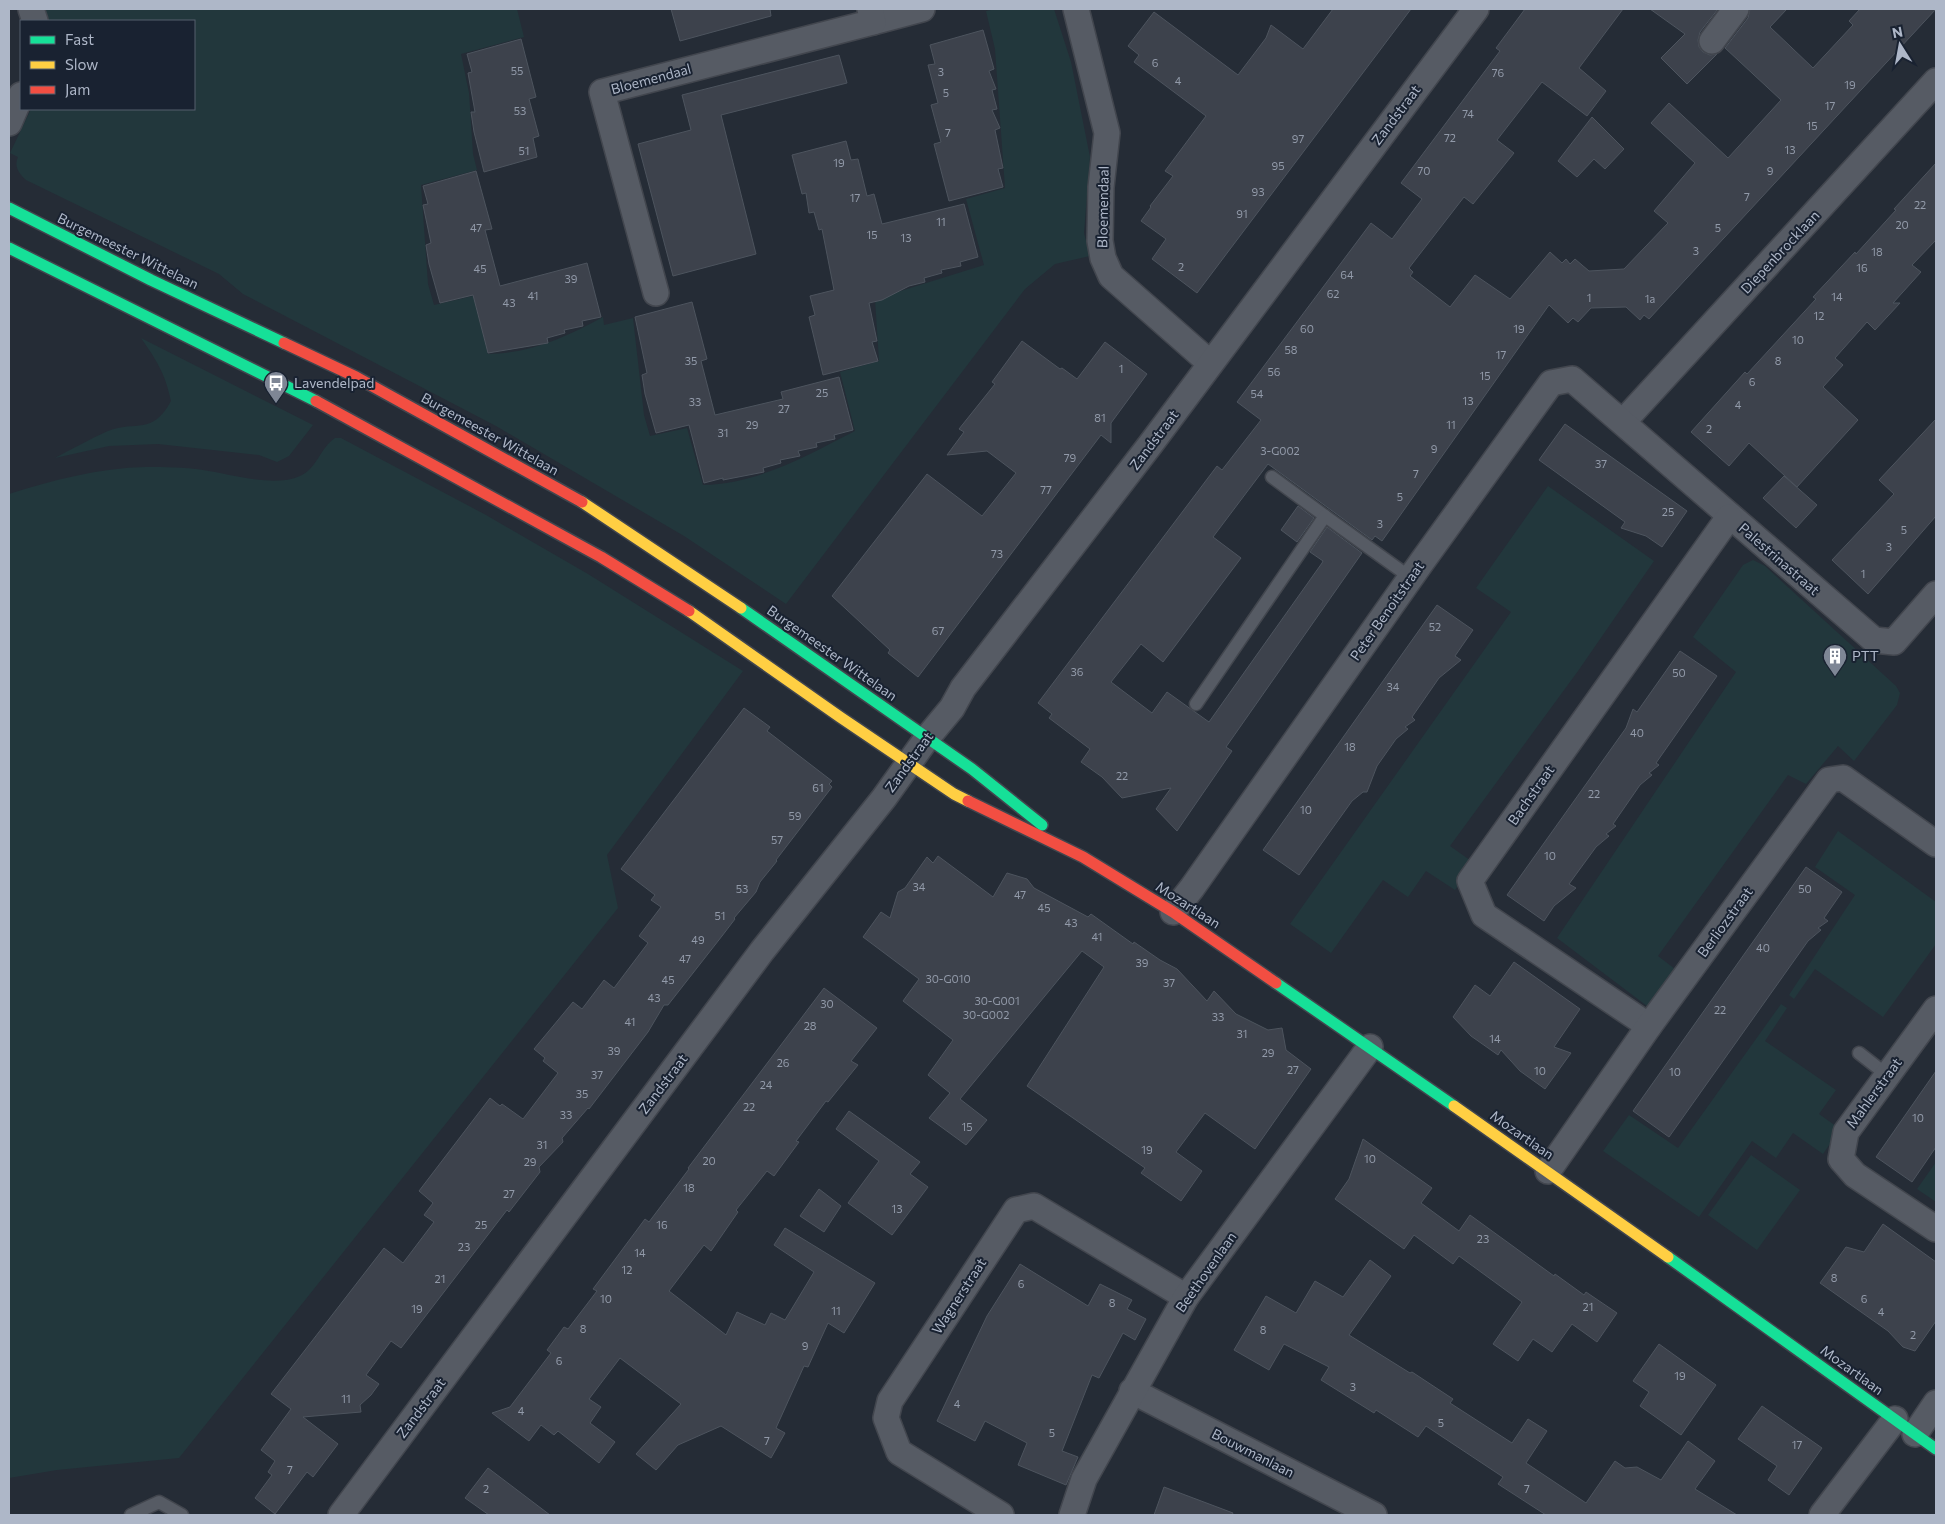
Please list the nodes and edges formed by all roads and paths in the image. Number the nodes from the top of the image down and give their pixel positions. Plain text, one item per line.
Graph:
1 (922, 9) edge
2 (1076, 9) edge
3 (1476, 9) edge
4 (1736, 9) edge
5 (872, 15) edge
6 (1712, 41) dead end
7 (1934, 88) edge
8 (20, 97) edge
9 (9, 123) edge
10 (9, 208) edge
11 (9, 248) edge
12 (656, 293) dead end
13 (1210, 364) junction
14 (1623, 422) junction
15 (1272, 477) dead end
16 (1325, 516) junction
17 (1729, 517) junction
18 (1411, 578) junction
19 (1931, 609) edge
20 (1196, 704) dead end
21 (927, 738) junction
22 (908, 762) junction
23 (1936, 844) edge
24 (1083, 857) junction
25 (1173, 912) junction
26 (1936, 1009) edge
27 (1650, 1026) junction
28 (1370, 1047) junction
29 (1859, 1053) dead end
30 (1887, 1075) junction
31 (1548, 1171) junction
32 (1936, 1229) edge
33 (1186, 1297) junction
34 (1132, 1391) junction
35 (1936, 1403) edge
36 (1895, 1419) junction
37 (1915, 1434) junction
38 (1936, 1449) edge
39 (130, 1515) edge
40 (182, 1515) edge
41 (341, 1515) edge
42 (1001, 1515) edge
43 (1072, 1515) edge
44 (1374, 1515) edge
45 (1822, 1515) edge

1 - 5 street, Bloemendaal
2 - 13 street, Bloemendaal
3 - 13 street, Zandstraat
4 - 6 street
5 - 12 street, Bloemendaal
7 - 14 street, Diepenbrocklaan
8 - 9 street
10 - 21 street, Burgemeester Wittelaan
11 - 22 street
13 - 21 street, Zandstraat
14 - 17 street, Palestrinastraat
14 - 18 street, Peter Benoitstraat
15 - 16 lane
16 - 18 lane
16 - 20 lane
17 - 19 street, Palestrinastraat
17 - 27 street, Bachstraat
18 - 25 street, Peter Benoitstraat
21 - 22 street, Zandstraat
21 - 24 street, Mozartlaan
22 - 24 street, Mozartlaan
22 - 41 street, Zandstraat
23 - 27 street, Berliozstraat
24 - 25 street, Mozartlaan
25 - 28 street, Mozartlaan
26 - 30 street, Mahlerstraat
27 - 31 street, Berliozstraat
28 - 31 street, Mozartlaan
28 - 33 street, Beethovenlaan
29 - 30 lane
30 - 32 street, Mahlerstraat
31 - 36 street, Mozartlaan
33 - 34 street, Beethovenlaan
33 - 42 street, Wagnerstraat
34 - 43 street, Beethovenlaan
34 - 44 street, Bouwmanlaan
35 - 37 street
36 - 37 street, Mozartlaan
36 - 45 street
37 - 38 street, Mozartlaan
39 - 40 lane

